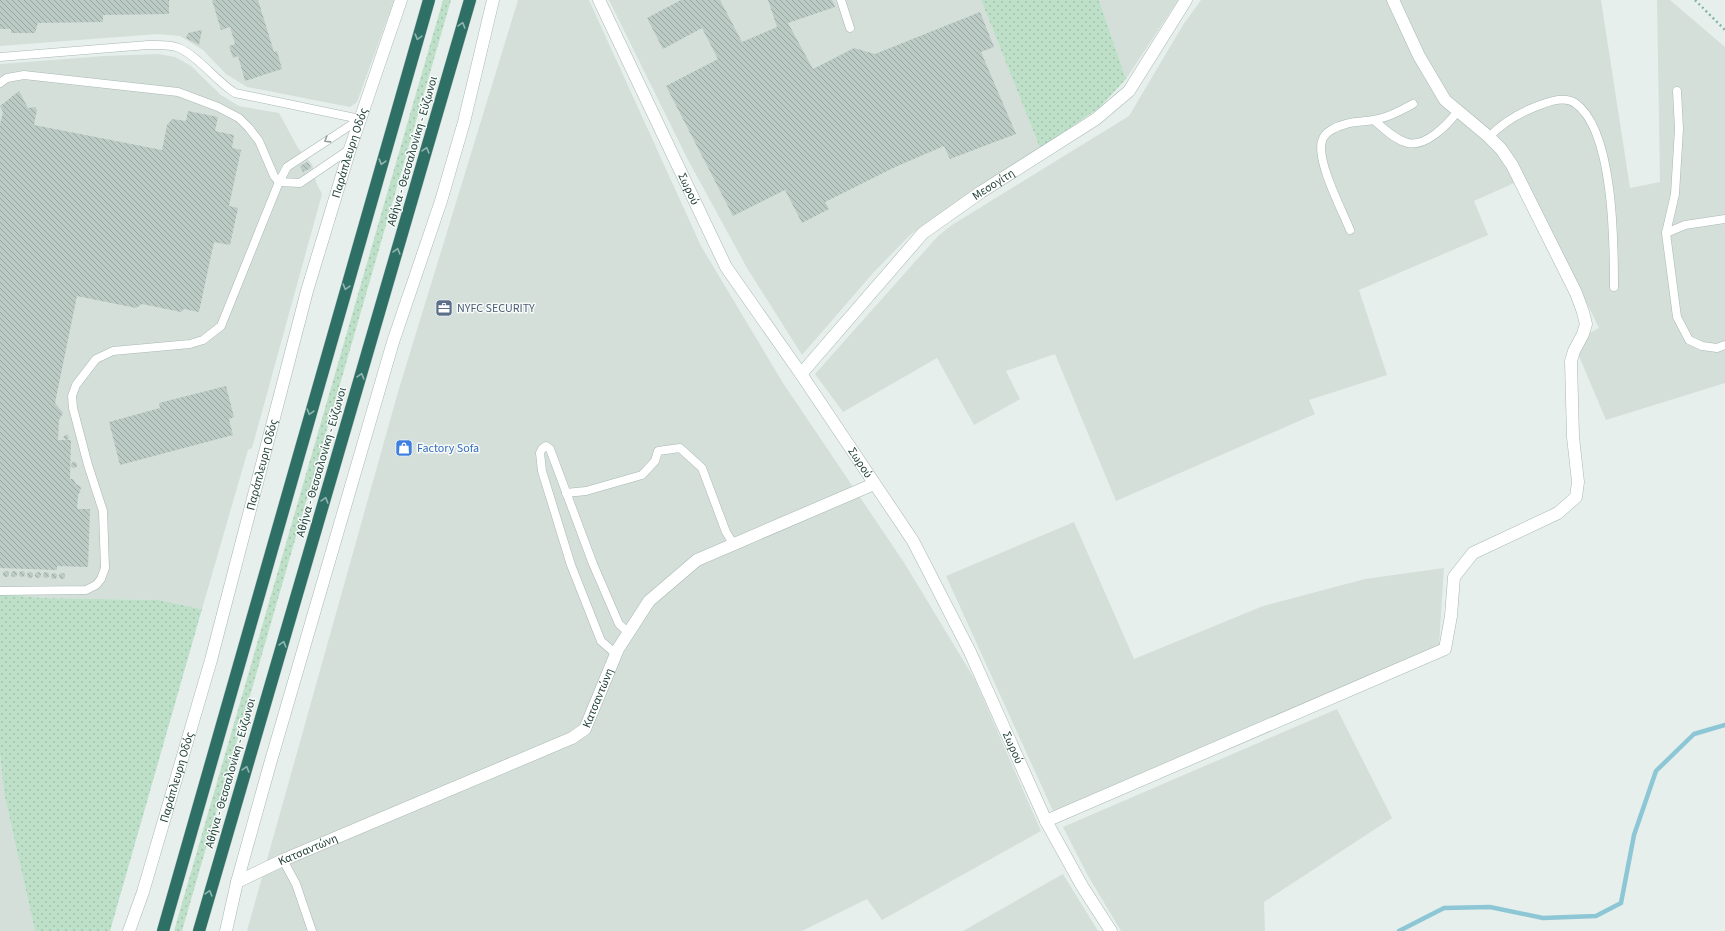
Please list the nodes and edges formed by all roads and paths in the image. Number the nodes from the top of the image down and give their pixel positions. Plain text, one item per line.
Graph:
1 (400, 0) edge
2 (429, 0) edge
3 (470, 0) edge
4 (492, 0) edge
5 (599, 0) edge
6 (841, 0) edge
7 (1186, 0) edge
8 (1393, 0) edge
9 (1695, 0) edge
10 (850, 28) dead end
11 (1725, 30) edge
12 (0, 57) edge
13 (0, 83) edge
14 (1677, 91) dead end
15 (1413, 104) dead end
16 (1458, 111) junction
17 (360, 119) junction
18 (1374, 120) junction
19 (1489, 137) junction
20 (350, 149) junction
21 (279, 182) junction
22 (1725, 219) edge
23 (1350, 230) dead end
24 (1666, 233) junction
25 (1614, 287) dead end
26 (1725, 345) edge
27 (801, 374) junction
28 (874, 484) junction
29 (566, 493) junction
30 (734, 545) junction
31 (0, 591) edge
32 (629, 633) junction
33 (616, 654) junction
34 (1046, 821) junction
35 (284, 860) junction
36 (237, 882) junction
37 (129, 931) edge
38 (163, 931) edge
39 (199, 931) edge
40 (226, 931) edge
41 (312, 931) edge
42 (1111, 931) edge

1 - 17 street, Παράπλευρη Οδός
2 -> 38 highway, Αθήνα - Θεσσαλονίκη - Εύζωνοι
39 -> 3 highway, Αθήνα - Θεσσαλονίκη - Εύζωνοι
4 - 36 street
5 - 27 street, Σωρού
6 - 10 lane
7 - 27 street, Μεσογίτη
8 - 16 street
9 - 11 path
12 - 17 lane
13 - 21 lane
14 - 24 lane
15 - 18 lane
16 - 18 lane
16 - 19 street
17 - 20 street, Παράπλευρη Οδός
17 -> 21 lane
18 - 23 lane
19 - 25 lane
19 - 34 street
20 - 21 lane
20 - 37 street, Παράπλευρη Οδός
21 - 31 lane
22 - 24 lane
24 - 26 lane
27 - 28 street, Σωρού
28 - 30 street, Κατσαντώνη
28 - 34 street, Σωρού
29 - 30 lane
29 - 32 lane
29 - 33 lane
30 - 32 street, Κατσαντώνη
32 - 33 street, Κατσαντώνη
33 - 35 street, Κατσαντώνη
34 - 42 street, Σωρού
35 - 36 street, Κατσαντώνη
35 - 41 lane
36 - 40 street

